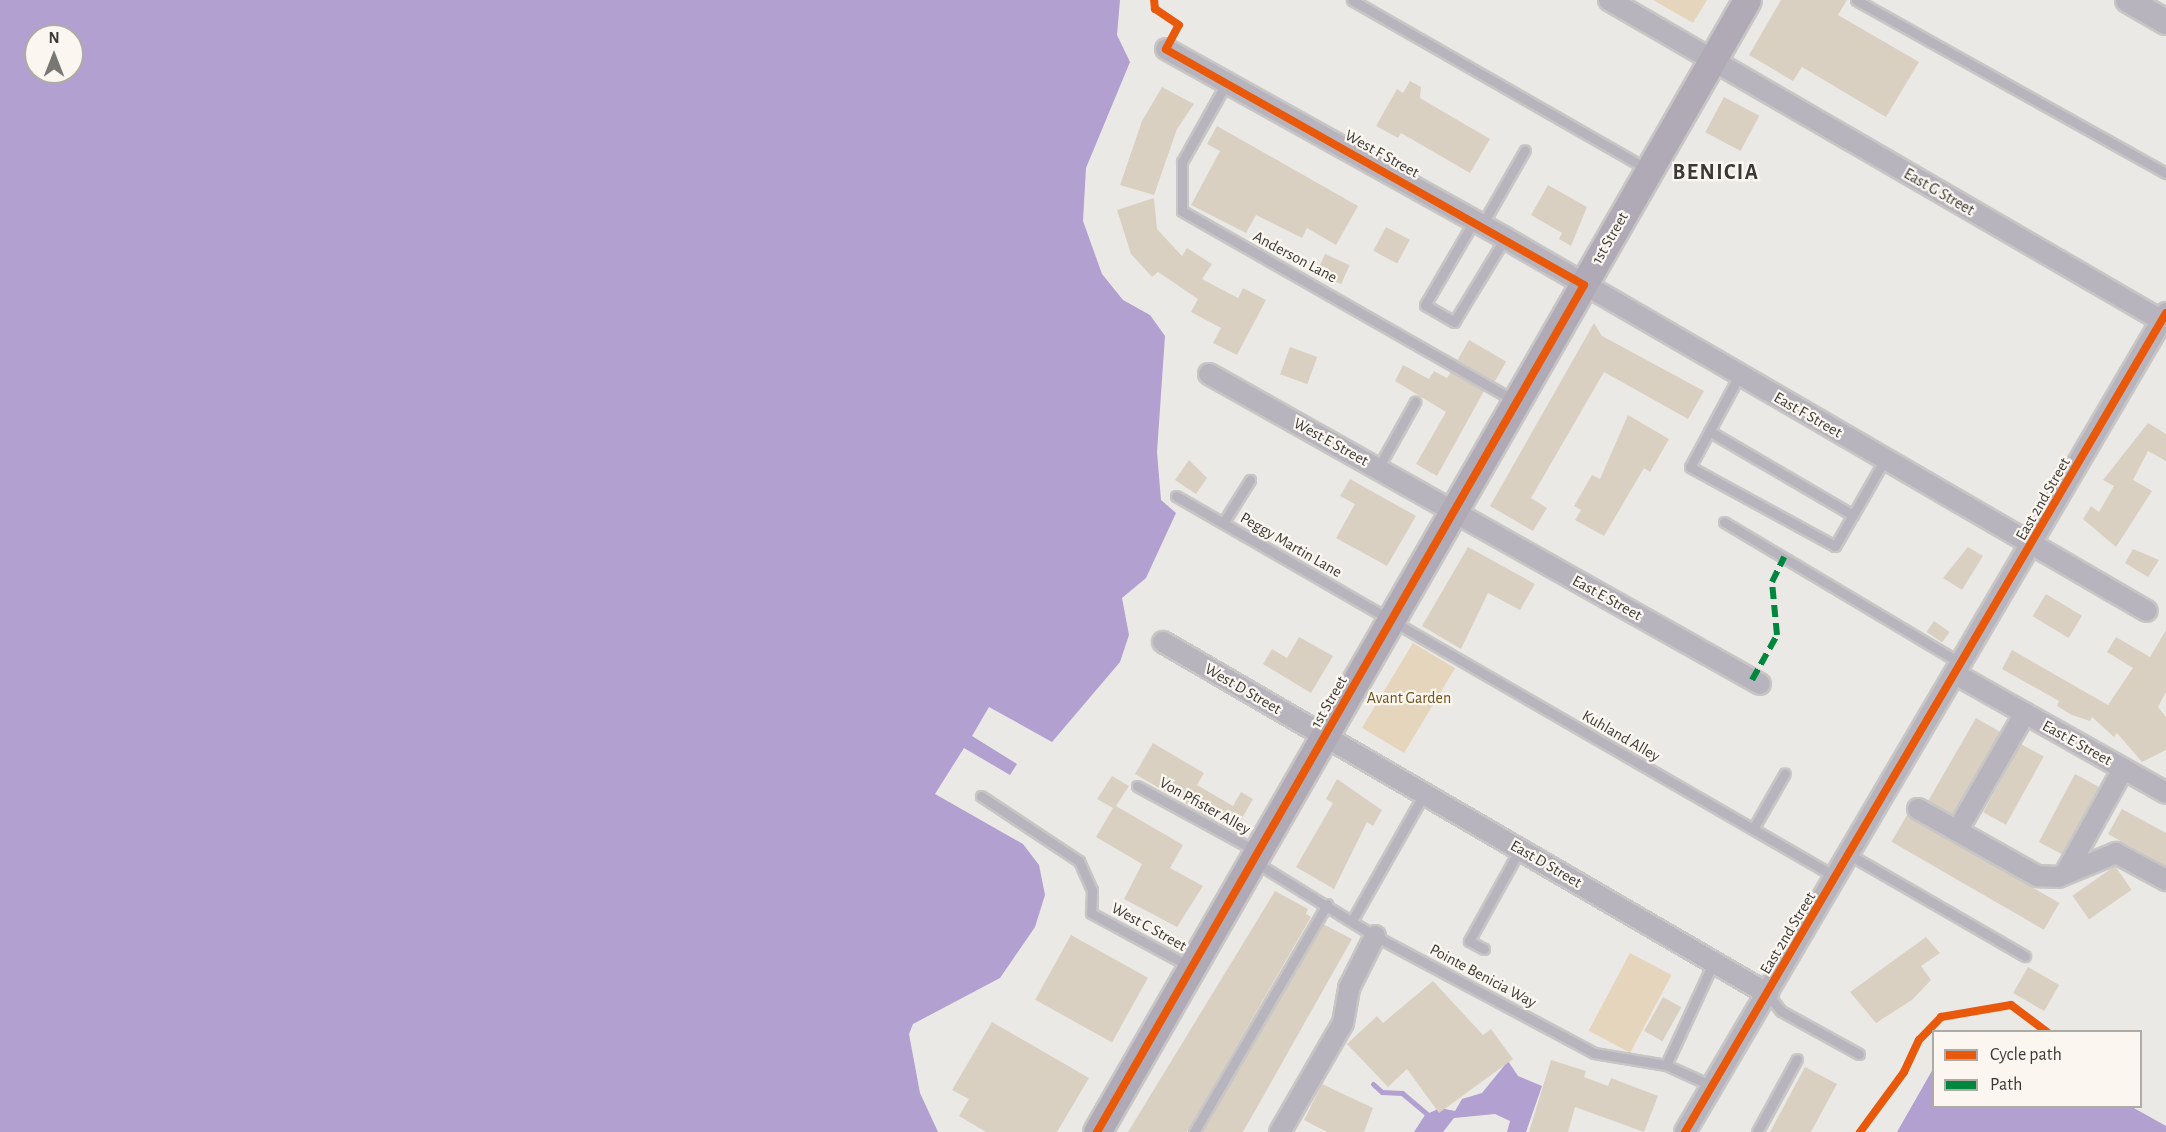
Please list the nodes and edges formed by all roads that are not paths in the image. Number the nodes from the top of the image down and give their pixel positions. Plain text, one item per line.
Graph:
1 (1352, 0) edge
2 (1609, 0) edge
3 (1747, 0) edge
4 (1856, 0) edge
5 (2128, 0) edge
6 (2166, 22) edge
7 (1166, 49) dead end
8 (1712, 60) junction
9 (1227, 82) junction
10 (1525, 150) dead end
11 (1649, 171) junction
12 (2166, 173) edge
13 (1478, 223) junction
14 (1505, 238) junction
15 (1584, 285) junction
16 (2164, 319) edge
17 (1209, 374) dead end
18 (1739, 376) junction
19 (1415, 402) dead end
20 (1517, 402) junction
21 (1709, 431) junction
22 (1885, 459) junction
23 (1378, 468) junction
24 (1250, 480) dead end
25 (1176, 495) dead end
26 (1454, 511) junction
27 (1852, 515) junction
28 (1724, 522) dead end
29 (1223, 523) junction
30 (2032, 544) junction
31 (2147, 611) dead end
32 (1391, 620) junction
33 (1163, 642) dead end
34 (1960, 670) junction
35 (1760, 684) dead end
36 (2025, 713) junction
37 (1324, 737) junction
38 (2123, 769) junction
39 (1785, 773) dead end
40 (1137, 786) dead end
41 (2166, 793) edge
42 (1424, 794) junction
43 (981, 796) dead end
44 (1918, 809) dead end
45 (1753, 829) junction
46 (1957, 831) junction
47 (2087, 834) junction
48 (1520, 849) junction
49 (2116, 853) junction
50 (1850, 855) junction
51 (1256, 856) junction
52 (2066, 872) junction
53 (1837, 878) junction
54 (2166, 880) edge
55 (1327, 903) junction
56 (1353, 919) junction
57 (1375, 936) junction
58 (1484, 950) dead end
59 (2025, 956) dead end
60 (1714, 961) junction
61 (1191, 968) junction
62 (1768, 994) junction
63 (1859, 1054) dead end
64 (1797, 1059) dead end
65 (1666, 1065) junction
66 (1712, 1086) junction
67 (1097, 1132) edge
68 (1194, 1132) edge
69 (1280, 1132) edge
70 (1685, 1132) edge
71 (1757, 1132) edge

1 - 11 lane
2 - 8 street, East G Street
3 - 8 main road, 1st Street
4 - 12 lane
5 - 6 street
7 - 9 street, West F Street
8 - 11 main road, 1st Street
8 - 16 street, East G Street
9 - 13 street, West F Street
9 - 20 lane, Anderson Lane
10 - 13 lane
11 - 15 main road, 1st Street
13 - 14 street, West F Street
13 - 14 lane
14 - 15 street, West F Street
15 - 18 street, East F Street
15 - 20 main road, 1st Street
16 - 30 street, East 2nd Street
17 - 23 street, West E Street
18 - 21 lane
18 - 22 street, East F Street
19 - 23 lane
20 - 26 main road, 1st Street
21 - 27 lane
21 - 27 lane
22 - 27 lane
22 - 30 street, East F Street
23 - 26 street, West E Street
24 - 29 lane
25 - 29 lane, Peggy Martin Lane
26 - 32 main road, 1st Street
26 - 35 street, East E Street
28 - 34 lane
29 - 32 lane, Peggy Martin Lane
30 - 31 street, East F Street
30 - 34 street, East 2nd Street
32 - 37 main road, 1st Street
32 - 45 lane, Kuhland Alley
33 - 37 street, West D Street
34 - 36 street, East E Street
34 - 50 street, East 2nd Street
36 - 38 street, East E Street
36 - 46 street
37 - 42 street, East D Street
37 - 51 main road, 1st Street
38 - 41 street, East E Street
38 - 47 street
39 - 45 lane
40 - 51 lane, Von Pfister Alley
42 - 48 street, East D Street
42 - 56 lane
43 - 61 lane, West C Street
44 - 46 street
45 - 53 lane, Kuhland Alley
46 - 52 street
47 - 49 street
47 - 52 street
48 - 58 lane
48 - 60 street, East D Street
49 - 52 street
49 - 54 street
50 - 53 street, East 2nd Street
50 - 59 lane
51 - 55 lane, Pointe Benicia Way
51 - 61 main road, 1st Street
53 - 62 street, East 2nd Street
55 - 56 lane, Pointe Benicia Way
55 - 68 lane
56 - 57 lane, Pointe Benicia Way
57 - 65 lane, Pointe Benicia Way
57 - 69 street
60 - 62 street, East D Street
60 - 65 lane
61 - 67 main road, 1st Street
62 - 63 lane
62 - 66 street, East 2nd Street
64 - 71 lane
65 - 66 lane, Pointe Benicia Way
66 - 70 street, East 2nd Street

